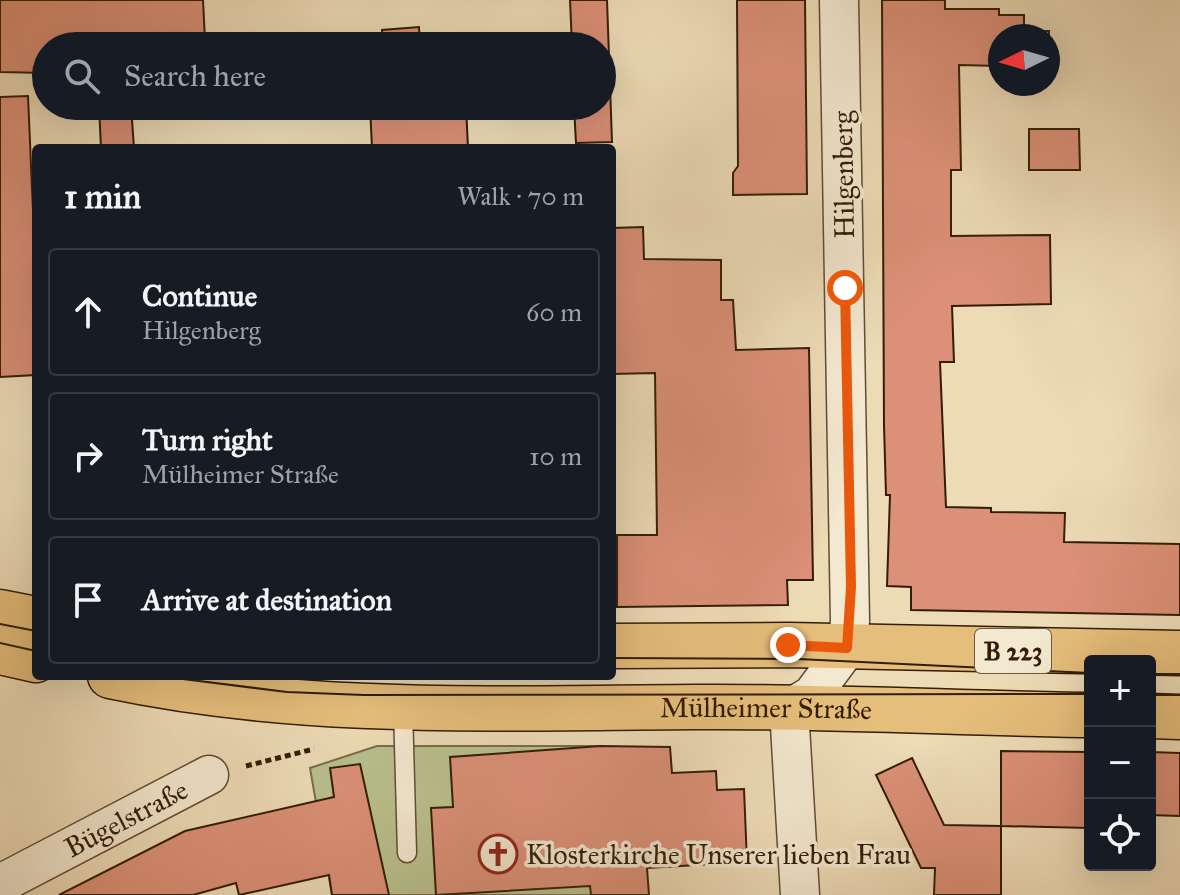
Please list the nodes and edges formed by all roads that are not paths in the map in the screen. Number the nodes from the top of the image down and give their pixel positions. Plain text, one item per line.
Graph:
1 (839, 0) edge
2 (0, 612) edge
3 (32, 618) edge
4 (616, 646) edge
5 (847, 648) junction
6 (0, 652) edge
7 (1180, 653) edge
8 (32, 659) edge
9 (135, 680) edge
10 (403, 708) junction
11 (789, 709) junction
12 (1084, 715) edge
13 (1156, 716) edge
14 (1180, 717) edge
15 (209, 775) dead end
16 (407, 853) dead end
17 (10, 885) edge
18 (800, 895) edge

1 - 5 street, Hilgenberg
2 - 3 main road
4 - 5 main road, B 223
5 - 7 main road, B 223
5 - 11 street
6 - 8 main road
9 - 10 main road, Mülheimer Straße / B 223
10 - 11 main road, Mülheimer Straße / B 223
10 - 16 lane
11 - 12 main road, Mülheimer Straße / B 223
11 - 18 street
13 - 14 main road
15 - 17 street, Bügelstraße

